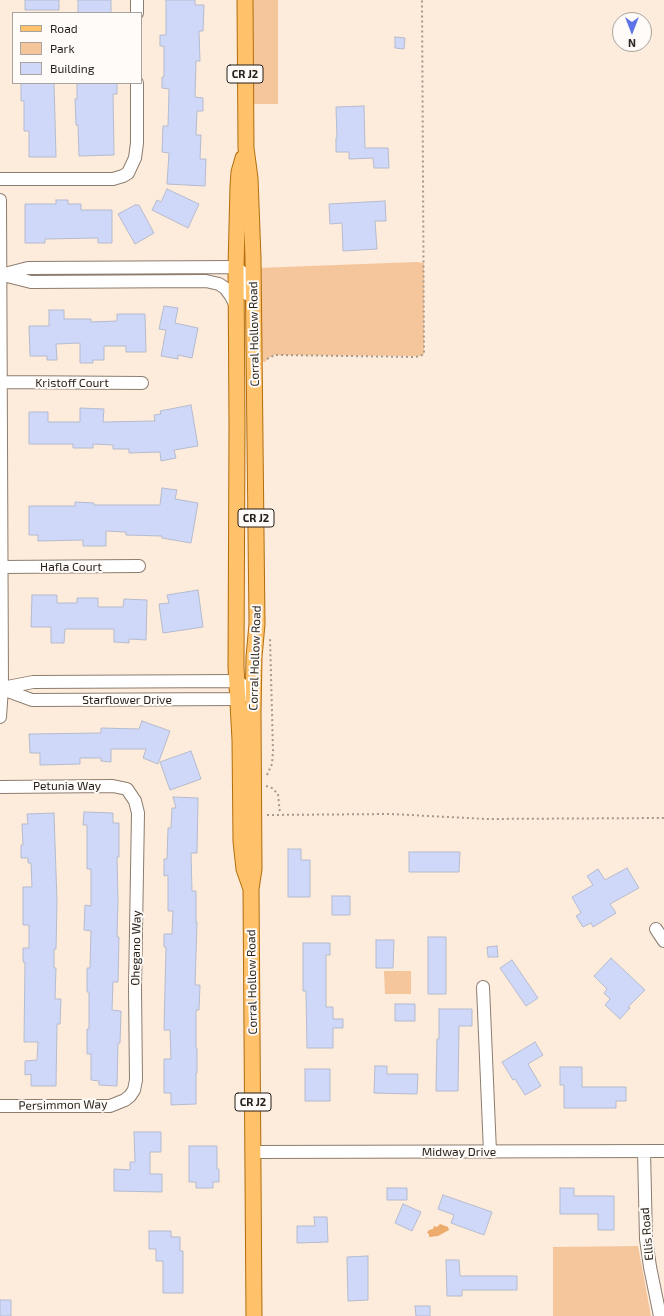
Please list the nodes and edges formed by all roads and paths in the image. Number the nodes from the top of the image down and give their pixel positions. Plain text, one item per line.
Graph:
1 (137, 0) edge
2 (245, 0) edge
3 (422, 0) edge
4 (137, 12) edge
5 (137, 84) edge
6 (246, 148) junction
7 (0, 179) edge
8 (0, 200) edge
9 (236, 267) junction
10 (0, 275) edge
11 (236, 309) junction
12 (265, 362) dead end
13 (1, 382) junction
14 (142, 383) dead end
15 (255, 439) junction
16 (140, 566) dead end
17 (2, 567) junction
18 (270, 632) dead end
19 (236, 681) junction
20 (1, 688) edge
21 (254, 691) junction
22 (237, 700) junction
23 (0, 717) edge
24 (257, 783) junction
25 (0, 787) edge
26 (132, 794) joint
27 (280, 814) junction
28 (254, 817) junction
29 (664, 818) edge
30 (251, 889) junction
31 (656, 929) dead end
32 (664, 941) edge
33 (483, 987) dead end
34 (125, 1100) joint
35 (0, 1106) edge
36 (644, 1151) junction
37 (664, 1151) edge
38 (253, 1152) junction
39 (490, 1152) junction
40 (254, 1316) edge
41 (660, 1316) edge

1 - 4 street
2 - 6 main road, Corral Hollow Road / CR J2
3 - 12 path
5 - 7 street
6 - 9 main road
6 - 15 main road, Corral Hollow Road / CR J2
8 - 10 street
9 - 10 street
9 - 11 main road
9 - 15 street
10 - 11 street
10 - 13 street
11 - 19 main road
13 - 14 street, Kristoff Court
13 - 17 street
15 - 21 main road, Corral Hollow Road / CR J2
16 - 17 street, Hafla Court
17 - 20 street
18 - 24 path
19 - 20 street
19 - 21 street
19 - 22 main road
20 - 22 street, Starflower Drive
20 - 23 street
21 - 22 street, Starflower Drive
21 - 24 main road, Corral Hollow Road / CR J2
22 - 30 main road
24 - 27 path
24 - 28 main road, Corral Hollow Road / CR J2
25 - 26 street, Petunia Way
26 - 34 street, Ohegano Way
27 - 28 path
27 - 29 path
28 - 30 main road, Corral Hollow Road / CR J2
30 - 38 main road, Corral Hollow Road / CR J2
31 - 32 street
33 - 39 street
34 - 35 street, Persimmon Way
36 - 37 street, Midway Drive
36 - 39 street, Midway Drive
36 - 41 street, Ellis Road
38 - 39 street, Midway Drive
38 - 40 main road, Corral Hollow Road / CR J2

